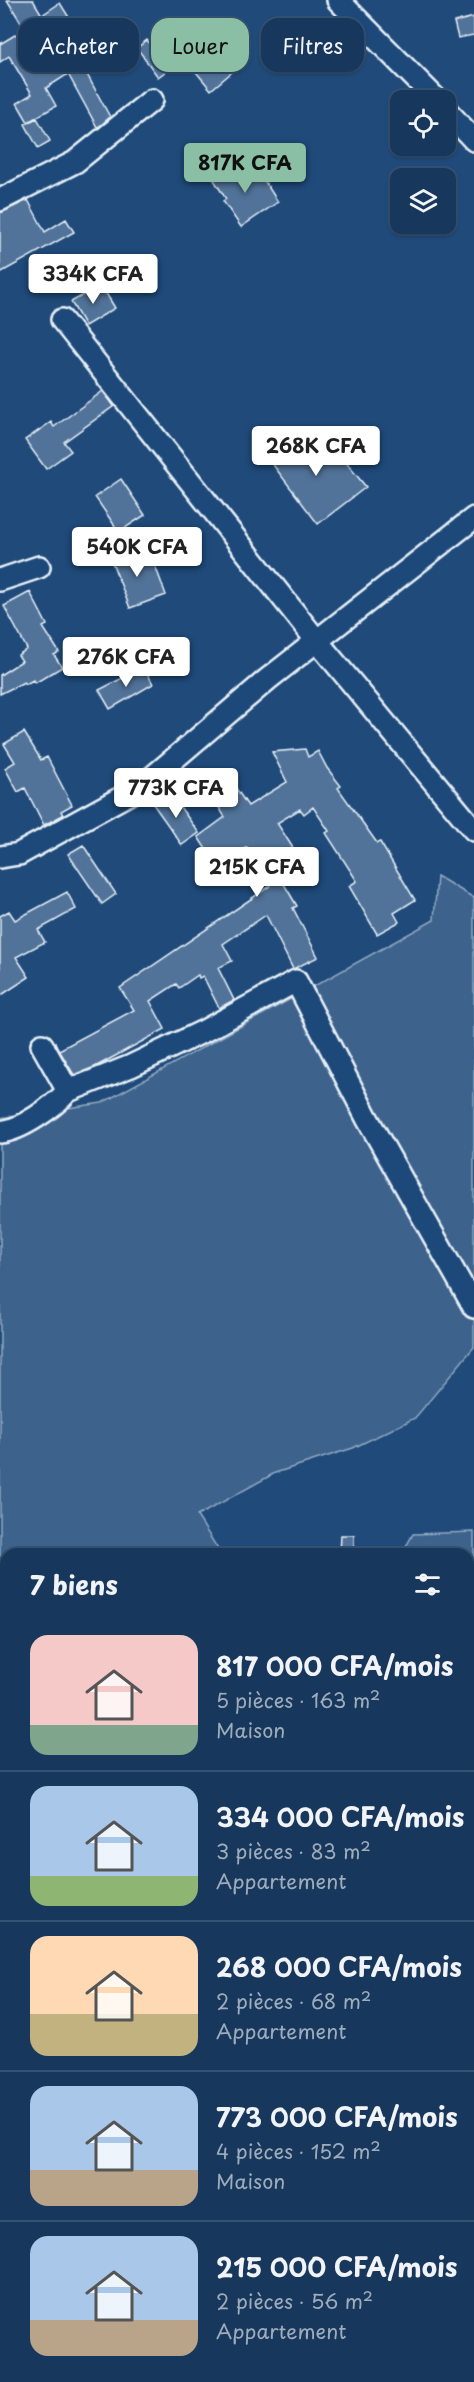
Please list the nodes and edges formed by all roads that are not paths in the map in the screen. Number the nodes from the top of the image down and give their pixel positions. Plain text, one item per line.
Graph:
1 (338, 0) edge
2 (426, 90) edge
3 (152, 100) dead end
4 (456, 121) edge
5 (474, 140) edge
6 (0, 200) edge
7 (62, 320) dead end
8 (474, 518) edge
9 (39, 567) dead end
10 (0, 580) edge
11 (317, 641) junction
12 (474, 830) edge
13 (0, 857) edge
14 (42, 1045) dead end
15 (68, 1091) junction
16 (0, 1132) edge
17 (474, 1306) edge

1 - 2 street
3 - 6 street
4 - 5 street
7 - 11 street
8 - 11 street
9 - 10 street
11 - 12 street
11 - 13 street
14 - 15 street
15 - 16 street
15 - 17 street

